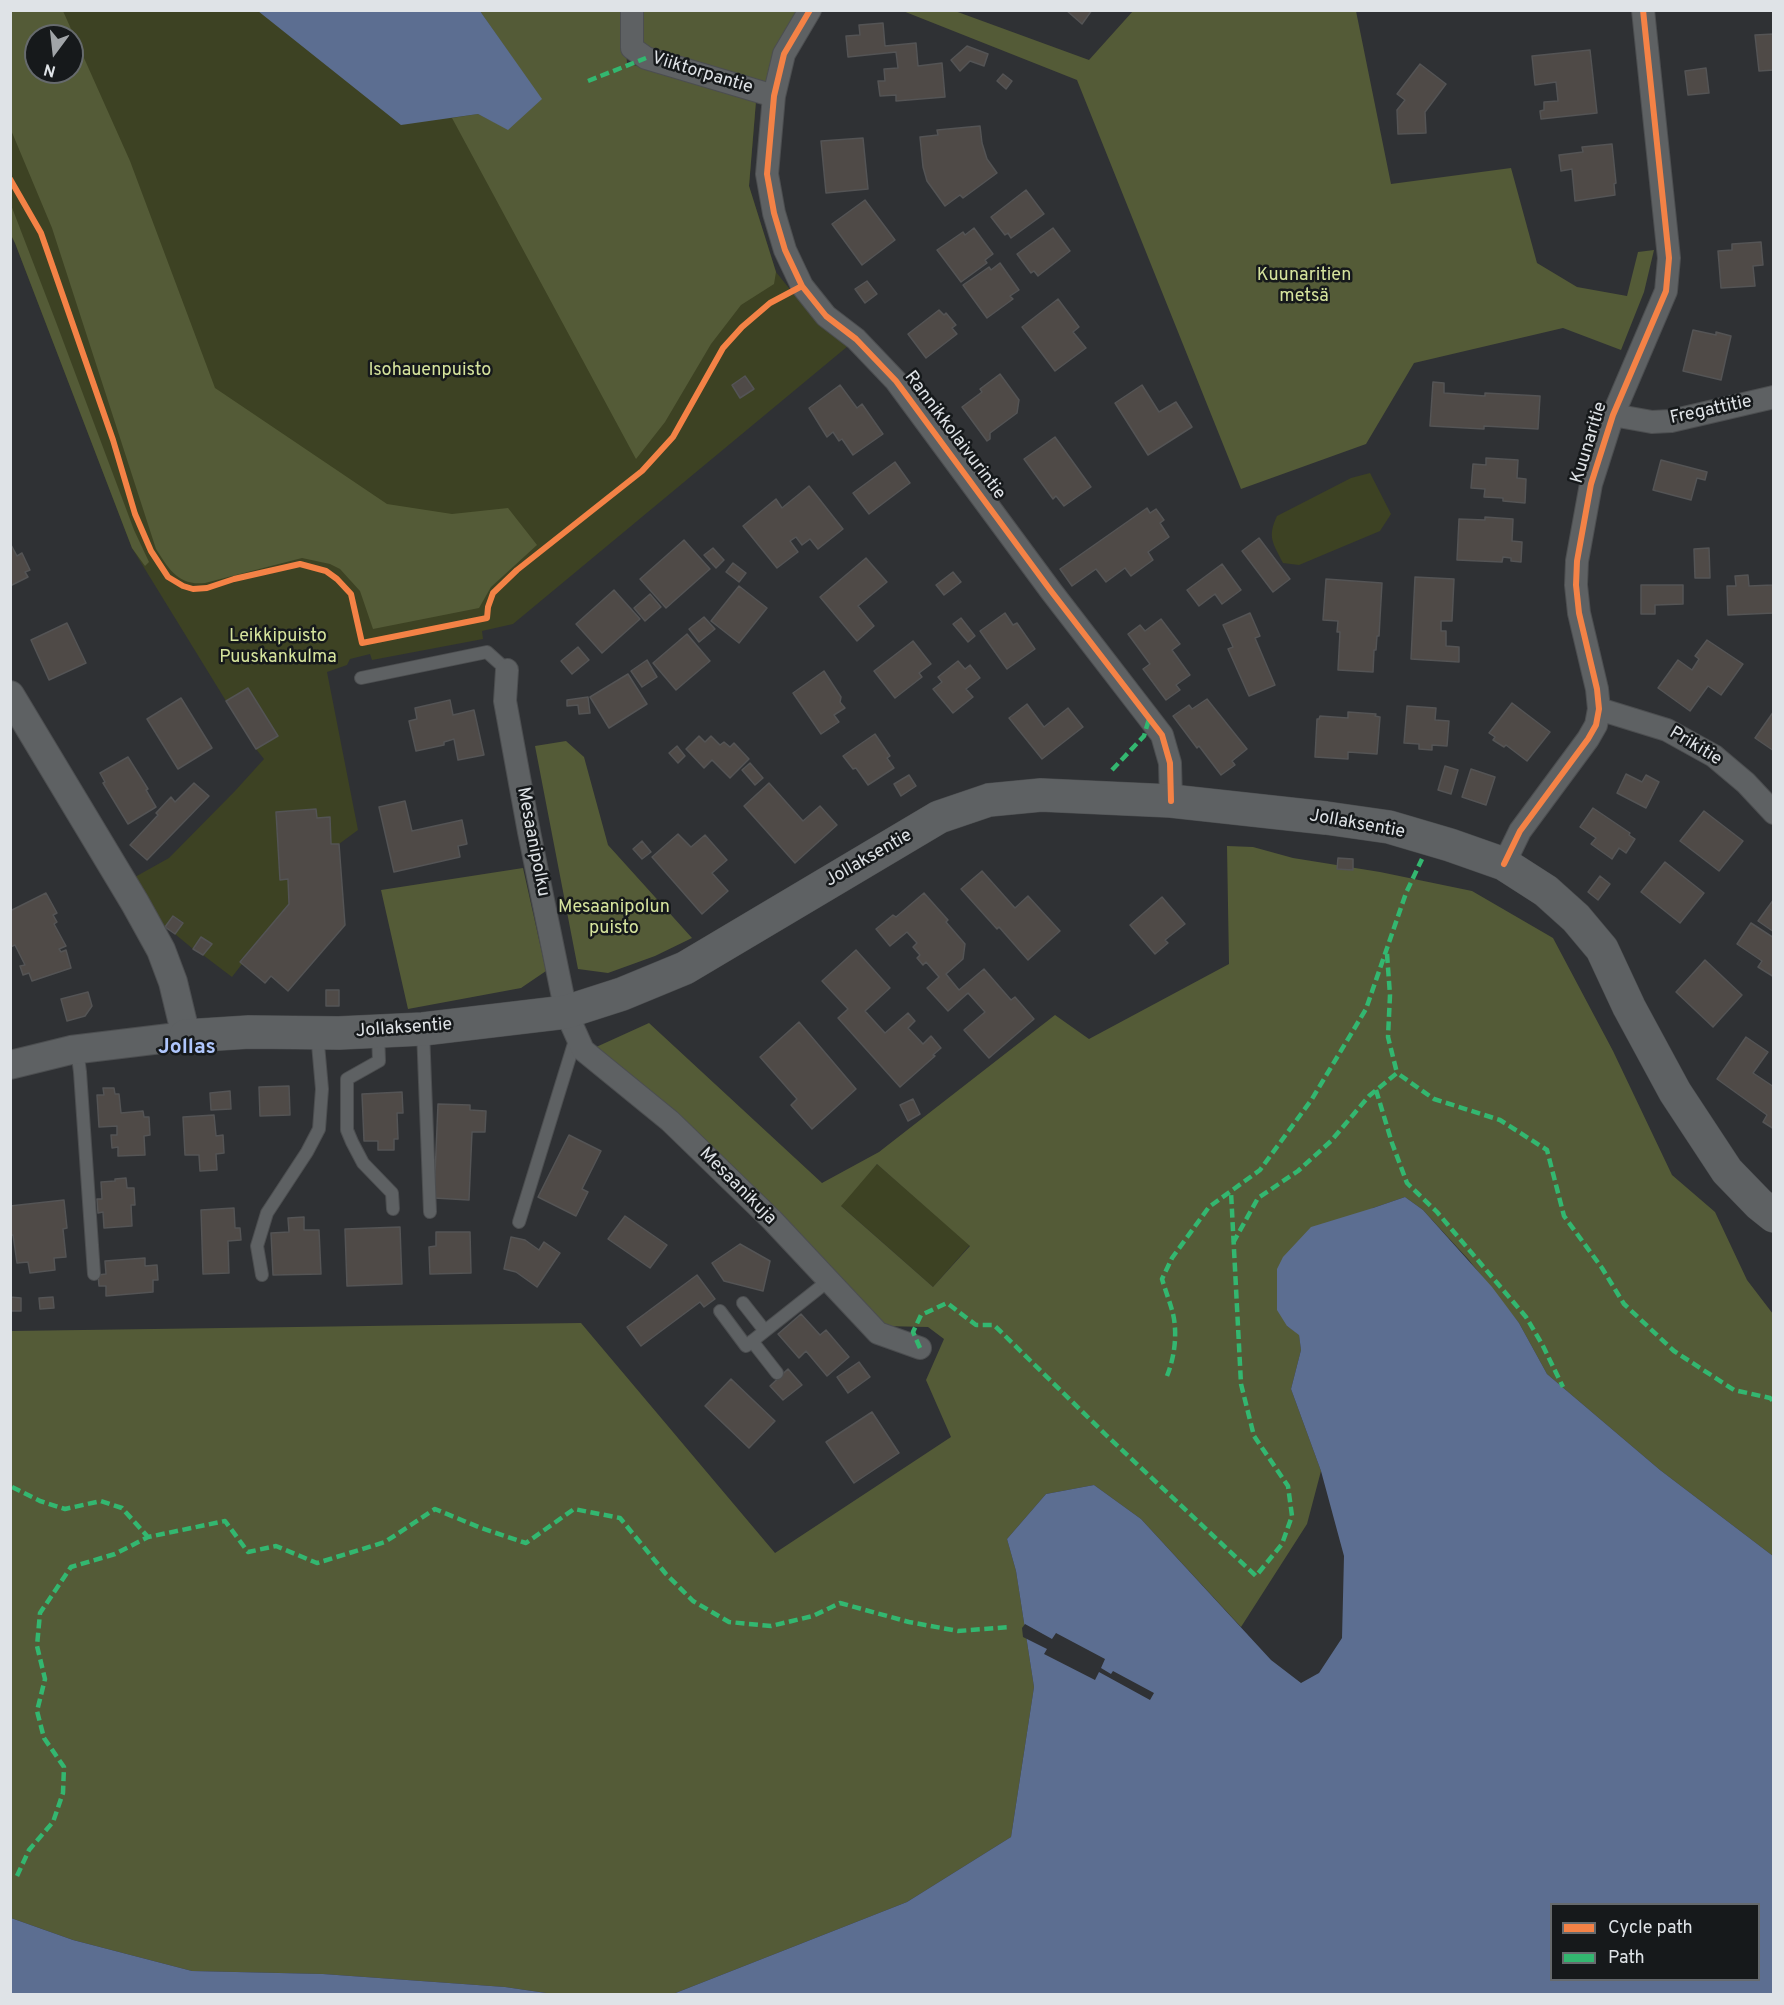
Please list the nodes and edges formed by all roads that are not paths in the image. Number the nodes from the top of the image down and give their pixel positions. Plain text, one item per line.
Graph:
1 (632, 10) edge
2 (810, 10) edge
3 (1642, 10) edge
4 (774, 96) junction
5 (1773, 398) edge
6 (1613, 416) junction
7 (507, 670) joint
8 (361, 678) dead end
9 (10, 695) edge
10 (1599, 709) junction
11 (1171, 801) junction
12 (1773, 813) edge
13 (1504, 864) junction
14 (571, 1024) junction
15 (423, 1029) junction
16 (378, 1031) junction
17 (318, 1033) junction
18 (186, 1036) junction
19 (77, 1049) junction
20 (10, 1065) edge
21 (393, 1209) dead end
22 (430, 1212) dead end
23 (1773, 1216) edge
24 (519, 1222) dead end
25 (93, 1274) dead end
26 (262, 1275) dead end
27 (828, 1281) junction
28 (743, 1303) dead end
29 (720, 1311) dead end
30 (765, 1331) junction
31 (752, 1341) junction
32 (920, 1348) dead end
33 (777, 1373) dead end

1 - 4 street, Viiktorpantie
2 - 4 street, Rannikkolaivurintie
3 - 6 street, Kuunaritie
4 - 11 street, Rannikkolaivurintie
5 - 6 street, Fregattitie
6 - 10 street, Kuunaritie
7 - 8 lane
7 - 14 street, Mesaanipolku
9 - 18 street
10 - 12 street, Prikitie
10 - 13 street, Kuunaritie
11 - 13 main road, Jollaksentie
11 - 14 main road, Jollaksentie
13 - 23 main road, Jollaksentie
14 - 15 main road, Jollaksentie
14 - 24 lane
14 - 27 street, Mesaanikuja
15 - 16 main road, Jollaksentie
15 - 22 lane
16 - 17 main road, Jollaksentie
16 - 21 lane
17 - 18 main road, Jollaksentie
17 - 26 lane
18 - 19 street
19 - 20 street
19 - 25 lane
27 - 30 lane
27 - 32 street, Mesaanikuja
28 - 30 lane
29 - 31 lane
30 - 31 lane
31 - 33 lane

